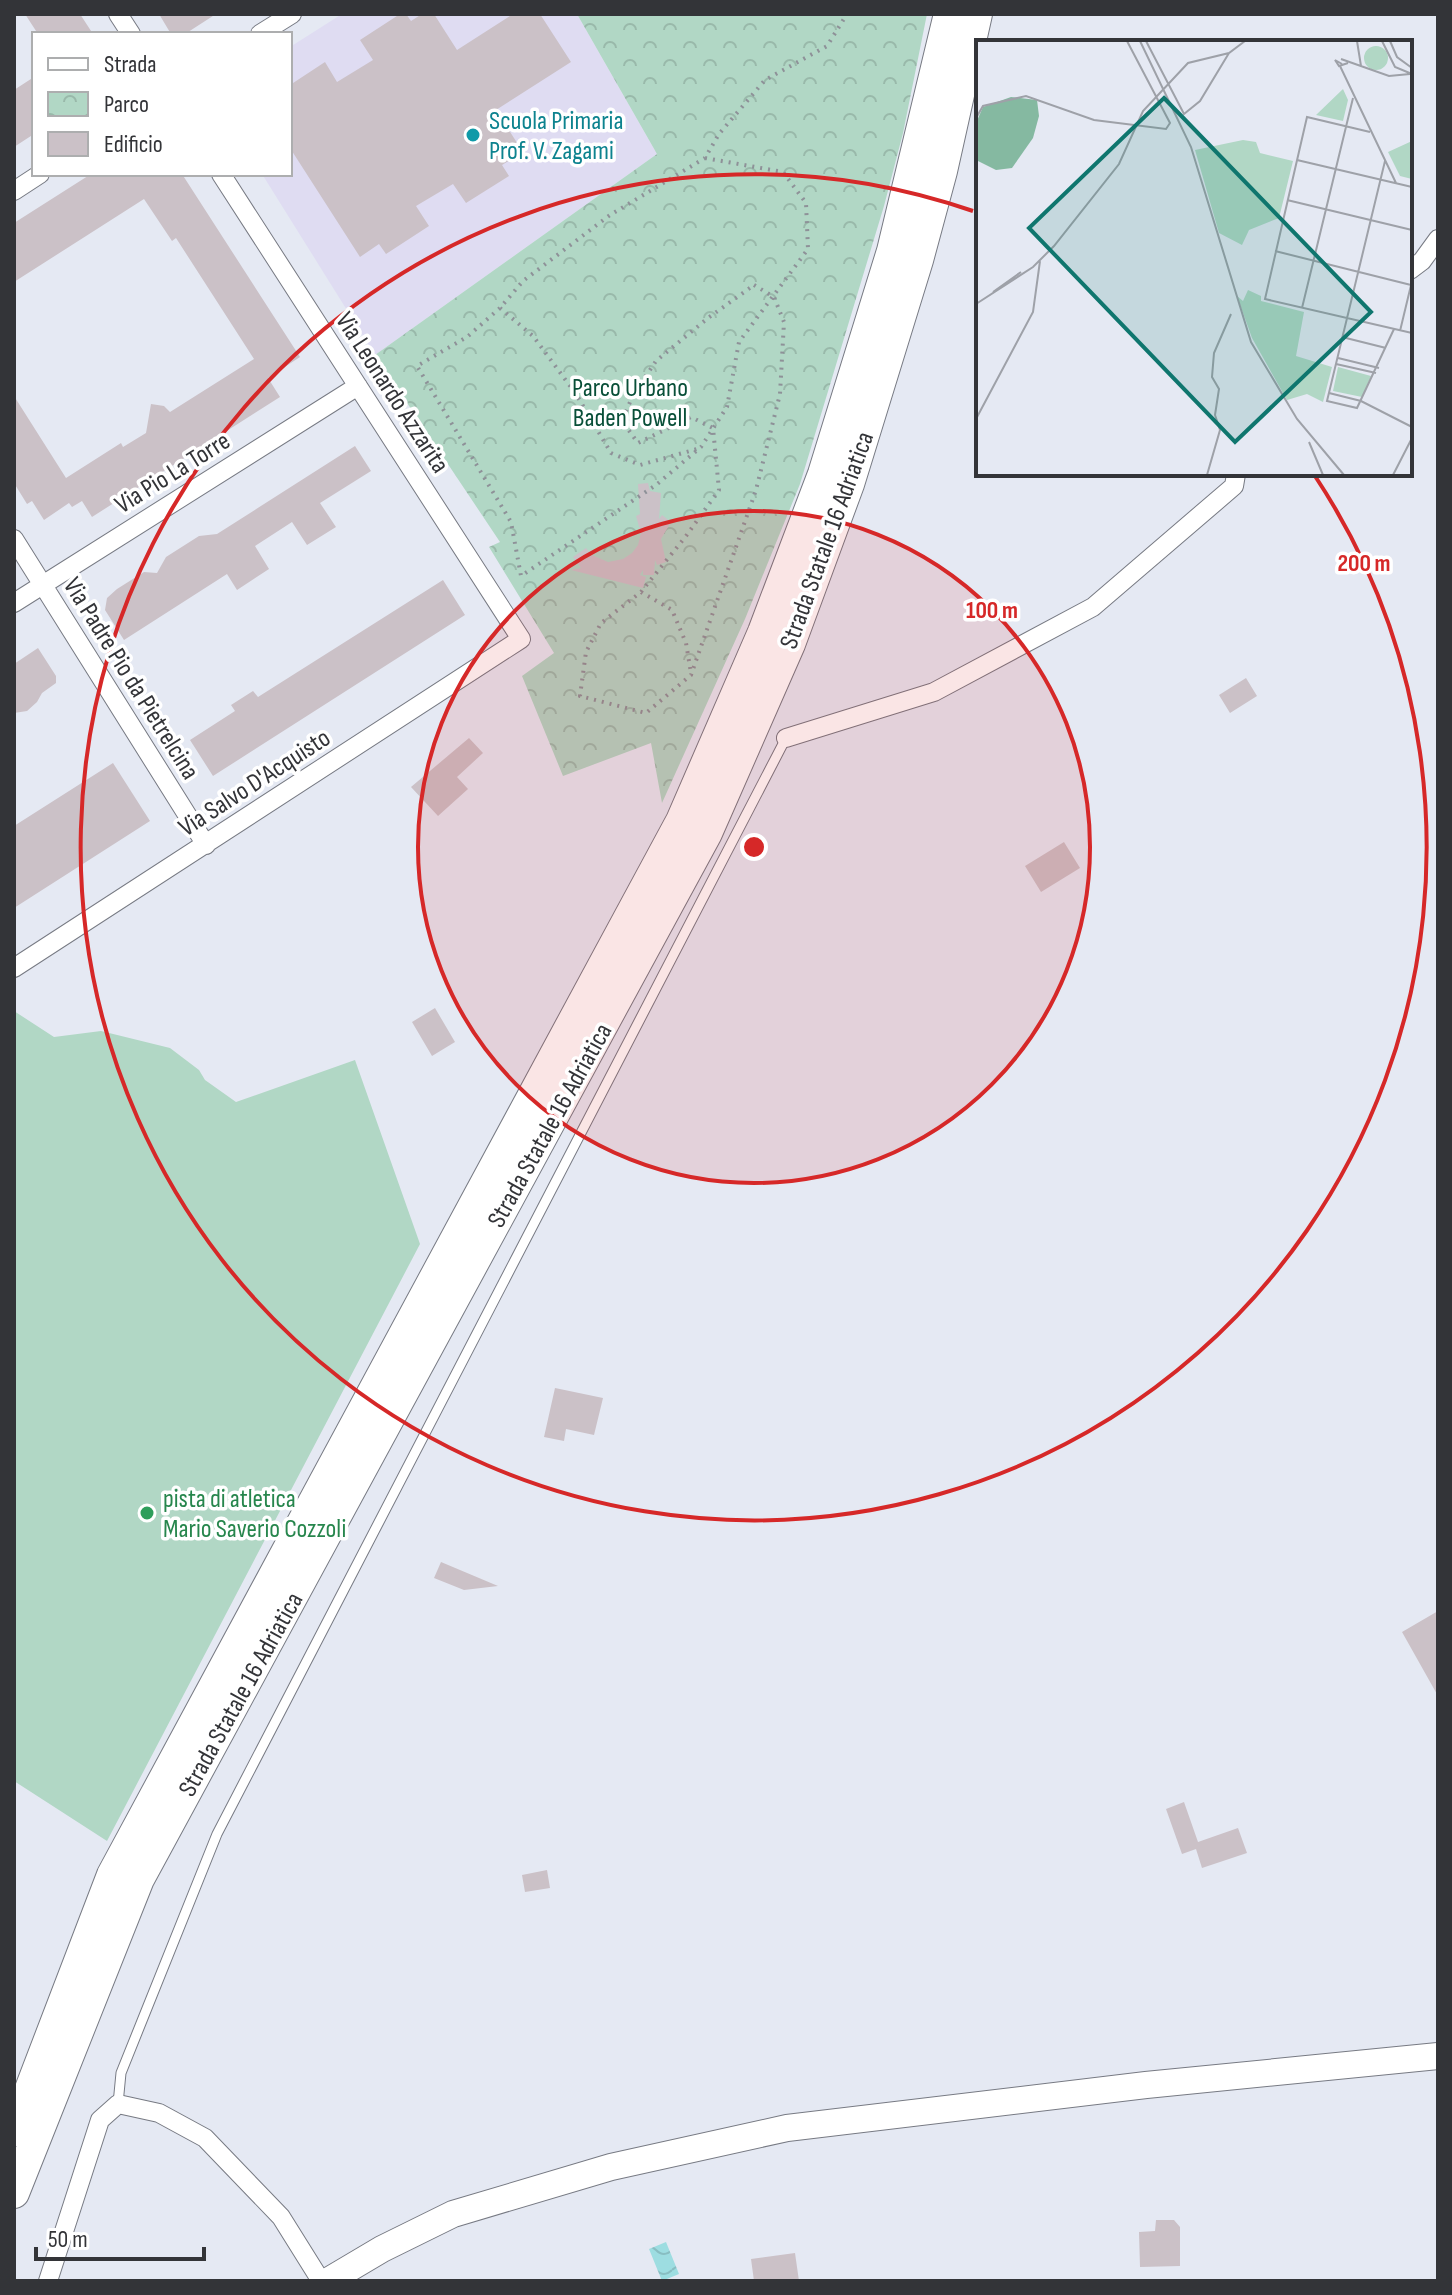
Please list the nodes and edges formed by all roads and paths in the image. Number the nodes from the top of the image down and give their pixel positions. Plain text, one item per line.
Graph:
1 (118, 14) edge
2 (292, 14) edge
3 (847, 14) edge
4 (949, 14) edge
5 (977, 14) edge
6 (130, 32) edge
7 (263, 32) edge
8 (705, 158) junction
9 (37, 176) edge
10 (222, 176) edge
11 (14, 191) edge
12 (1438, 239) edge
13 (1412, 268) edge
14 (774, 297) junction
15 (500, 308) junction
16 (358, 386) junction
17 (713, 428) junction
18 (701, 447) junction
19 (1236, 476) edge
20 (14, 539) edge
21 (43, 585) junction
22 (641, 592) junction
23 (14, 603) edge
24 (521, 639) joint
25 (691, 675) junction
26 (786, 738) joint
27 (206, 845) junction
28 (14, 968) edge
29 (1438, 2056) edge
30 (118, 2104) junction
31 (14, 2131) edge
32 (14, 2193) edge
33 (48, 2281) edge
34 (321, 2281) edge
35 (328, 2281) edge

1 - 6 street
2 - 7 street
3 - 8 path
4 - 31 highway, Strada Statale 16 Adriatica
5 - 32 highway, Strada Statale 16 Adriatica
8 - 14 path
8 - 15 path
9 - 11 street
10 - 16 street, Via Leonardo Azzarita
12 - 13 street
14 - 17 path
14 - 17 path
14 - 25 path
15 - 18 path
15 - 18 path
16 - 21 street, Via Pio La Torre
16 - 24 street, Via Leonardo Azzarita
17 - 18 path
17 - 22 path
19 - 26 street
20 - 21 street, Via Padre Pio da Pietrelcina
21 - 23 street, Via Pio La Torre
21 - 27 street, Via Padre Pio da Pietrelcina
22 - 25 path
22 - 25 path
24 - 27 street, Via Salvo D'Acquisto
26 - 30 lane
27 - 28 street, Via Salvo D'Acquisto
29 - 35 main road
30 - 33 street
30 - 34 street

